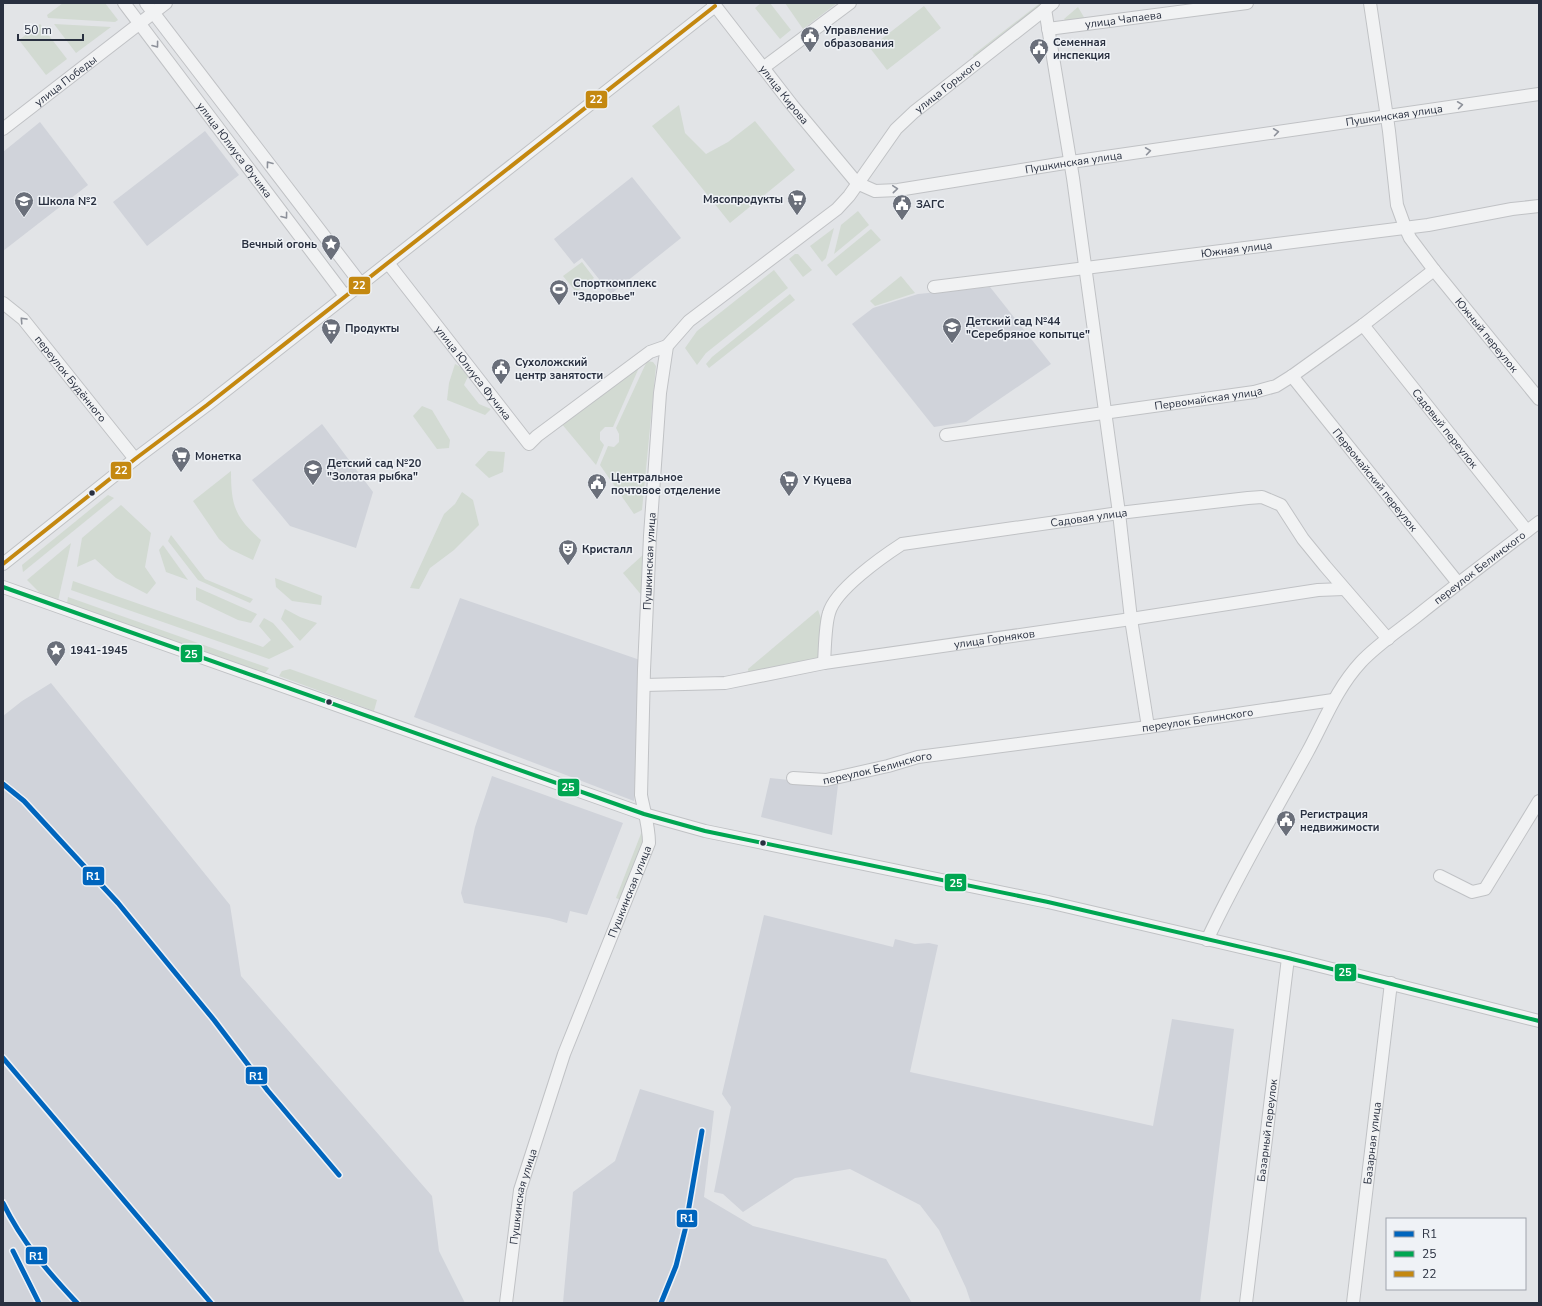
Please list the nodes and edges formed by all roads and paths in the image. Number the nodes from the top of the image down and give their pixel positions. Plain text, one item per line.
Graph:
1 (124, 3) edge
2 (166, 3) edge
3 (850, 3) edge
4 (1247, 3) edge
5 (1370, 3) edge
6 (714, 4) edge
7 (1049, 6) edge
8 (150, 8) edge
9 (139, 24) junction
10 (1048, 29) junction
11 (763, 68) junction
12 (1539, 94) edge
13 (1387, 116) junction
14 (3, 129) edge
15 (1071, 162) junction
16 (857, 183) junction
17 (1539, 206) edge
18 (1405, 227) junction
19 (388, 263) junction
20 (1084, 269) junction
21 (1434, 270) junction
22 (361, 284) junction
23 (934, 287) dead end
24 (345, 296) junction
25 (3, 303) edge
26 (1363, 325) junction
27 (667, 346) junction
28 (1292, 376) junction
29 (1539, 399) edge
30 (1106, 413) junction
31 (946, 436) dead end
32 (135, 459) junction
33 (1119, 513) junction
34 (1539, 522) edge
35 (1527, 531) junction
36 (3, 564) edge
37 (1458, 583) junction
38 (3, 586) edge
39 (1344, 590) junction
40 (1131, 619) junction
41 (1388, 639) junction
42 (824, 663) junction
43 (644, 685) junction
44 (1333, 700) junction
45 (1148, 727) junction
46 (793, 778) dead end
47 (1539, 801) edge
48 (644, 814) junction
49 (1440, 876) dead end
50 (1207, 940) junction
51 (1288, 958) junction
52 (1391, 983) junction
53 (1539, 1021) edge
54 (506, 1303) edge
55 (1246, 1303) edge
56 (1353, 1303) edge

1 - 9 street, улица Юлиуса Фучика
2 - 8 street, улица Победы
3 - 11 street
4 - 10 street, улица Чапаева
5 - 13 street, Южный переулок
6 - 11 street, улица Кирова
6 - 19 street
7 - 10 street
7 - 16 street, улица Горького
8 - 9 street, улица Победы
22 -> 8 street, улица Юлиуса Фучика
9 - 14 street, улица Победы
9 -> 24 street, улица Юлиуса Фучика
10 - 15 street
11 - 16 street, улица Кирова
13 -> 12 street, Пушкинская улица
15 -> 13 street, Пушкинская улица
13 - 18 street, Южный переулок
16 -> 15 street, Пушкинская улица
15 - 20 street
16 - 27 street
17 - 18 street, Южная улица
18 - 20 street, Южная улица
18 - 21 street, Южный переулок
19 - 22 street
19 - 27 street, улица Юлиуса Фучика
20 - 23 street, Южная улица
20 - 30 street
21 - 26 street, Первомайская улица
21 - 29 street, Южный переулок
22 - 24 street
24 - 32 street
32 -> 25 street, переулок Будённого
26 - 28 street, Первомайская улица
26 - 35 street, Садовый переулок
27 - 43 street, Пушкинская улица
28 - 30 street, Первомайская улица
28 - 37 street, Первомайский переулок
30 - 31 street, Первомайская улица
30 - 33 street
32 - 36 street
33 - 39 street, Садовая улица
33 - 40 street
33 - 42 street, Садовая улица
34 - 35 street, переулок Белинского
35 - 37 street, переулок Белинского
37 - 41 street, переулок Белинского
38 - 48 street
39 - 40 street, улица Горняков
39 - 41 street
40 - 42 street, улица Горняков
40 - 45 street
41 - 44 street, переулок Белинского
42 - 43 street, улица Горняков
43 - 48 street, Пушкинская улица
44 - 45 street, переулок Белинского
44 - 50 street
45 - 46 street, переулок Белинского
47 - 49 street
48 - 50 street
48 - 54 street, Пушкинская улица
50 - 51 street
51 - 52 street
51 - 55 street, Базарный переулок
52 - 53 street
52 - 56 street, Базарная улица

